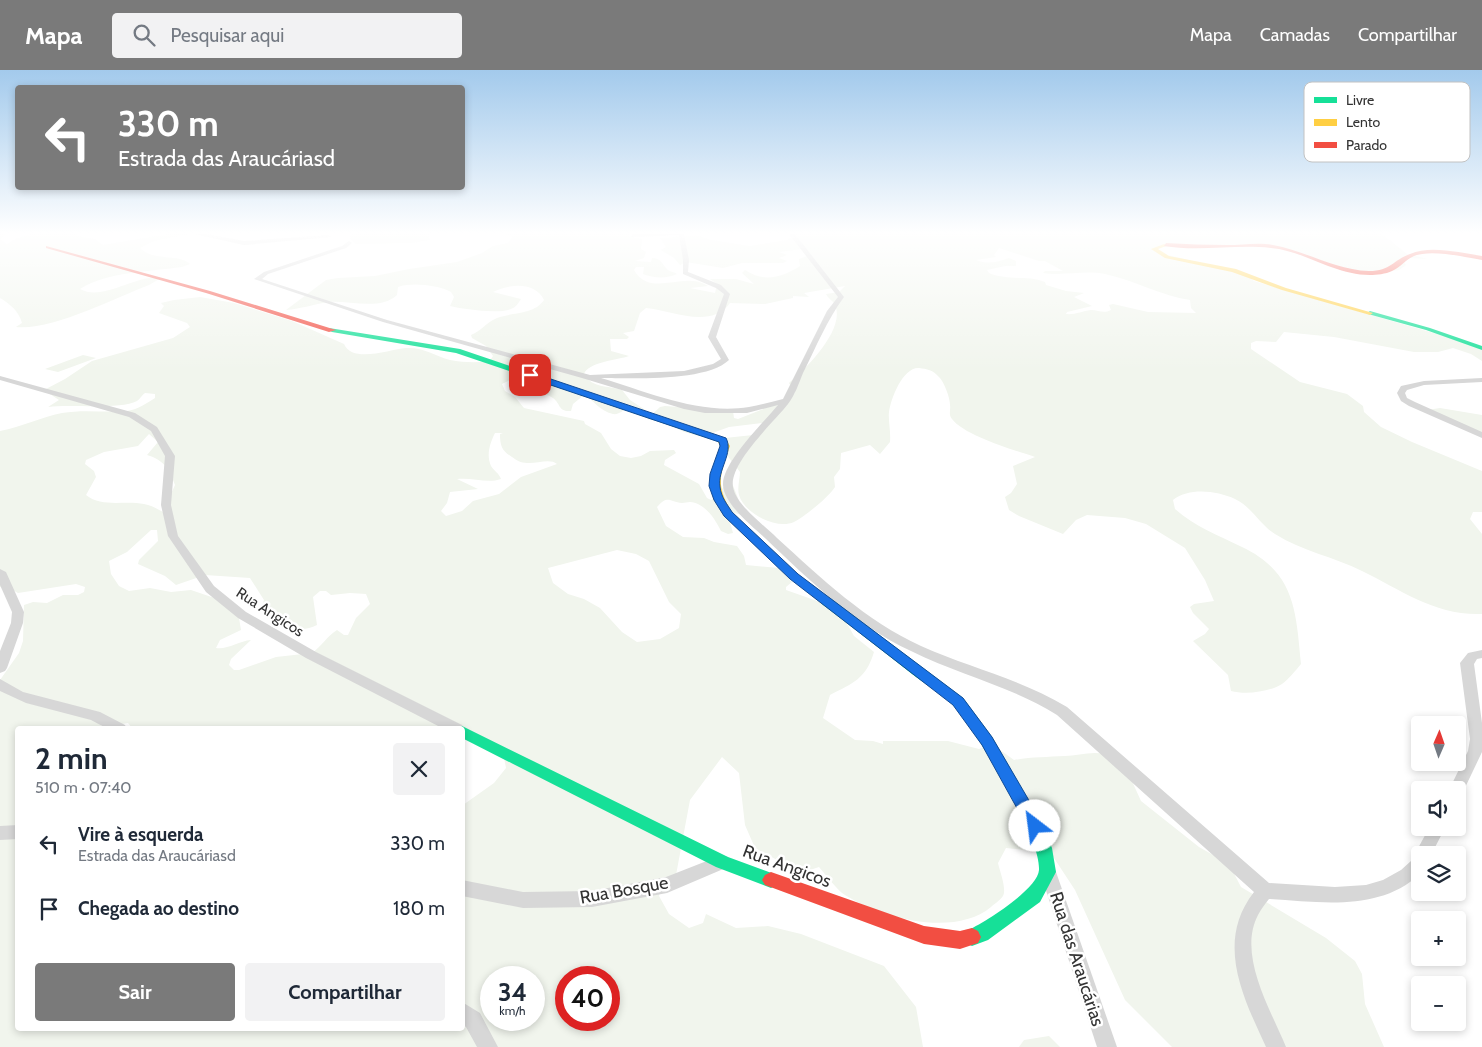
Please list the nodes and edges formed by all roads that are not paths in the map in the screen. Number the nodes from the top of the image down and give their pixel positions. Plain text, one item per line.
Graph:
1 (164, 280) edge
2 (259, 280) edge
3 (696, 280) edge
4 (827, 280) edge
5 (1259, 280) edge
6 (1482, 348) edge
7 (584, 376) junction
8 (0, 378) edge
9 (1482, 380) edge
10 (786, 401) junction
11 (1482, 434) edge
12 (0, 572) edge
13 (1482, 654) edge
14 (0, 668) edge
15 (0, 684) edge
16 (114, 726) edge
17 (451, 726) edge
18 (465, 733) edge
19 (1461, 781) edge
20 (15, 832) edge
21 (0, 833) edge
22 (722, 862) junction
23 (1411, 871) edge
24 (1048, 872) junction
25 (465, 889) edge
26 (1265, 891) junction
27 (465, 1014) edge
28 (488, 1047) edge
29 (1107, 1047) edge
30 (1276, 1047) edge

1 - 24 street
2 - 7 street
3 - 7 street
4 - 10 street
5 - 6 street
7 - 10 street
8 - 17 street, Rua Angicos
9 - 11 street
10 - 26 street
12 - 14 street
13 - 19 street
15 - 16 street
18 - 22 street, Rua Angicos
20 - 21 street
22 - 24 street, Rua Angicos
22 - 25 street, Rua Bosque
23 - 26 street
24 - 29 street, Rua das Araucárias
26 - 30 street
27 - 28 street

